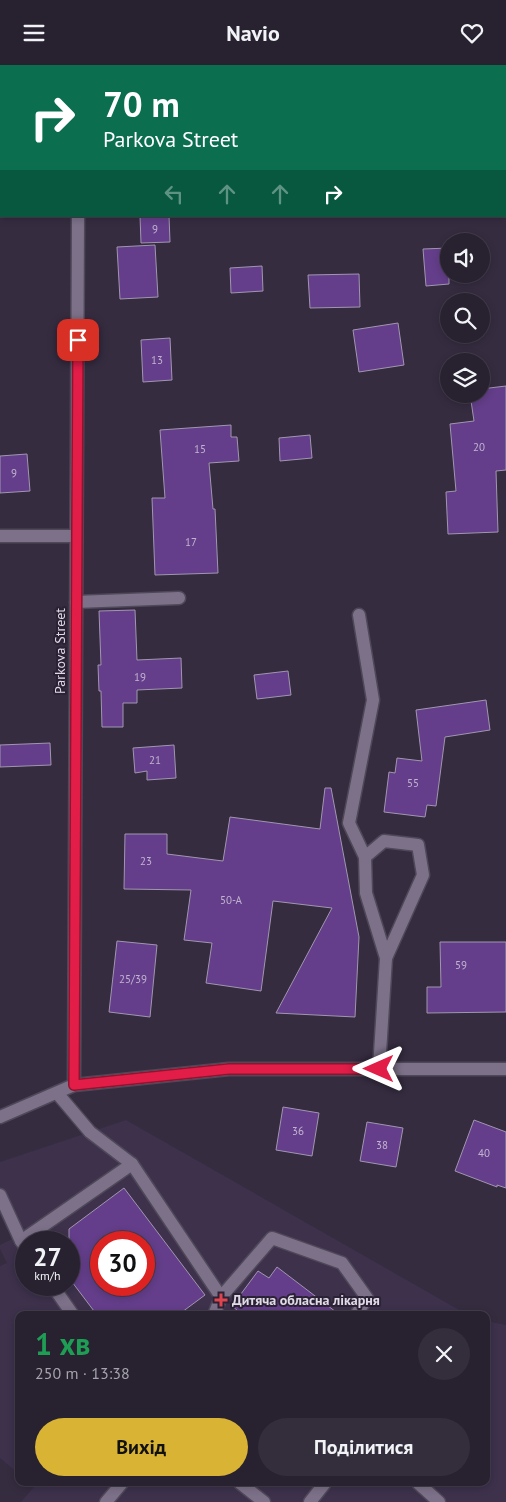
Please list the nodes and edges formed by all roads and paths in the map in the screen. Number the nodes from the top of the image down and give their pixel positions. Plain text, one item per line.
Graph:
1 (78, 217) edge
2 (0, 536) edge
3 (76, 536) junction
4 (178, 599) dead end
5 (76, 602) junction
6 (359, 615) dead end
7 (365, 857) junction
8 (386, 958) junction
9 (379, 1069) junction
10 (506, 1069) edge
11 (74, 1085) junction
12 (57, 1093) junction
13 (0, 1117) edge
14 (132, 1164) junction
15 (0, 1195) edge
16 (18, 1231) edge
17 (42, 1231) edge
18 (60, 1296) edge
19 (221, 1297) junction
20 (70, 1311) edge
21 (216, 1311) edge
22 (359, 1311) edge
23 (119, 1486) edge
24 (244, 1486) edge
25 (323, 1486) edge
26 (421, 1486) edge
27 (106, 1502) edge
28 (264, 1502) edge
29 (310, 1502) edge
30 (439, 1502) edge

1 - 3 street, Parkova Street
2 - 3 street
3 - 5 street, Parkova Street
4 - 5 street
5 - 11 street, Parkova Street
6 - 7 street
7 - 8 street
7 - 8 street
8 - 9 street
9 - 10 street
9 - 11 street
11 - 12 street
12 - 13 street
12 - 14 street
14 - 17 street
14 - 19 street
15 - 16 street
18 - 20 street
19 - 21 street
19 - 22 street
23 - 27 street
24 - 28 street
25 - 29 street
26 - 30 street

